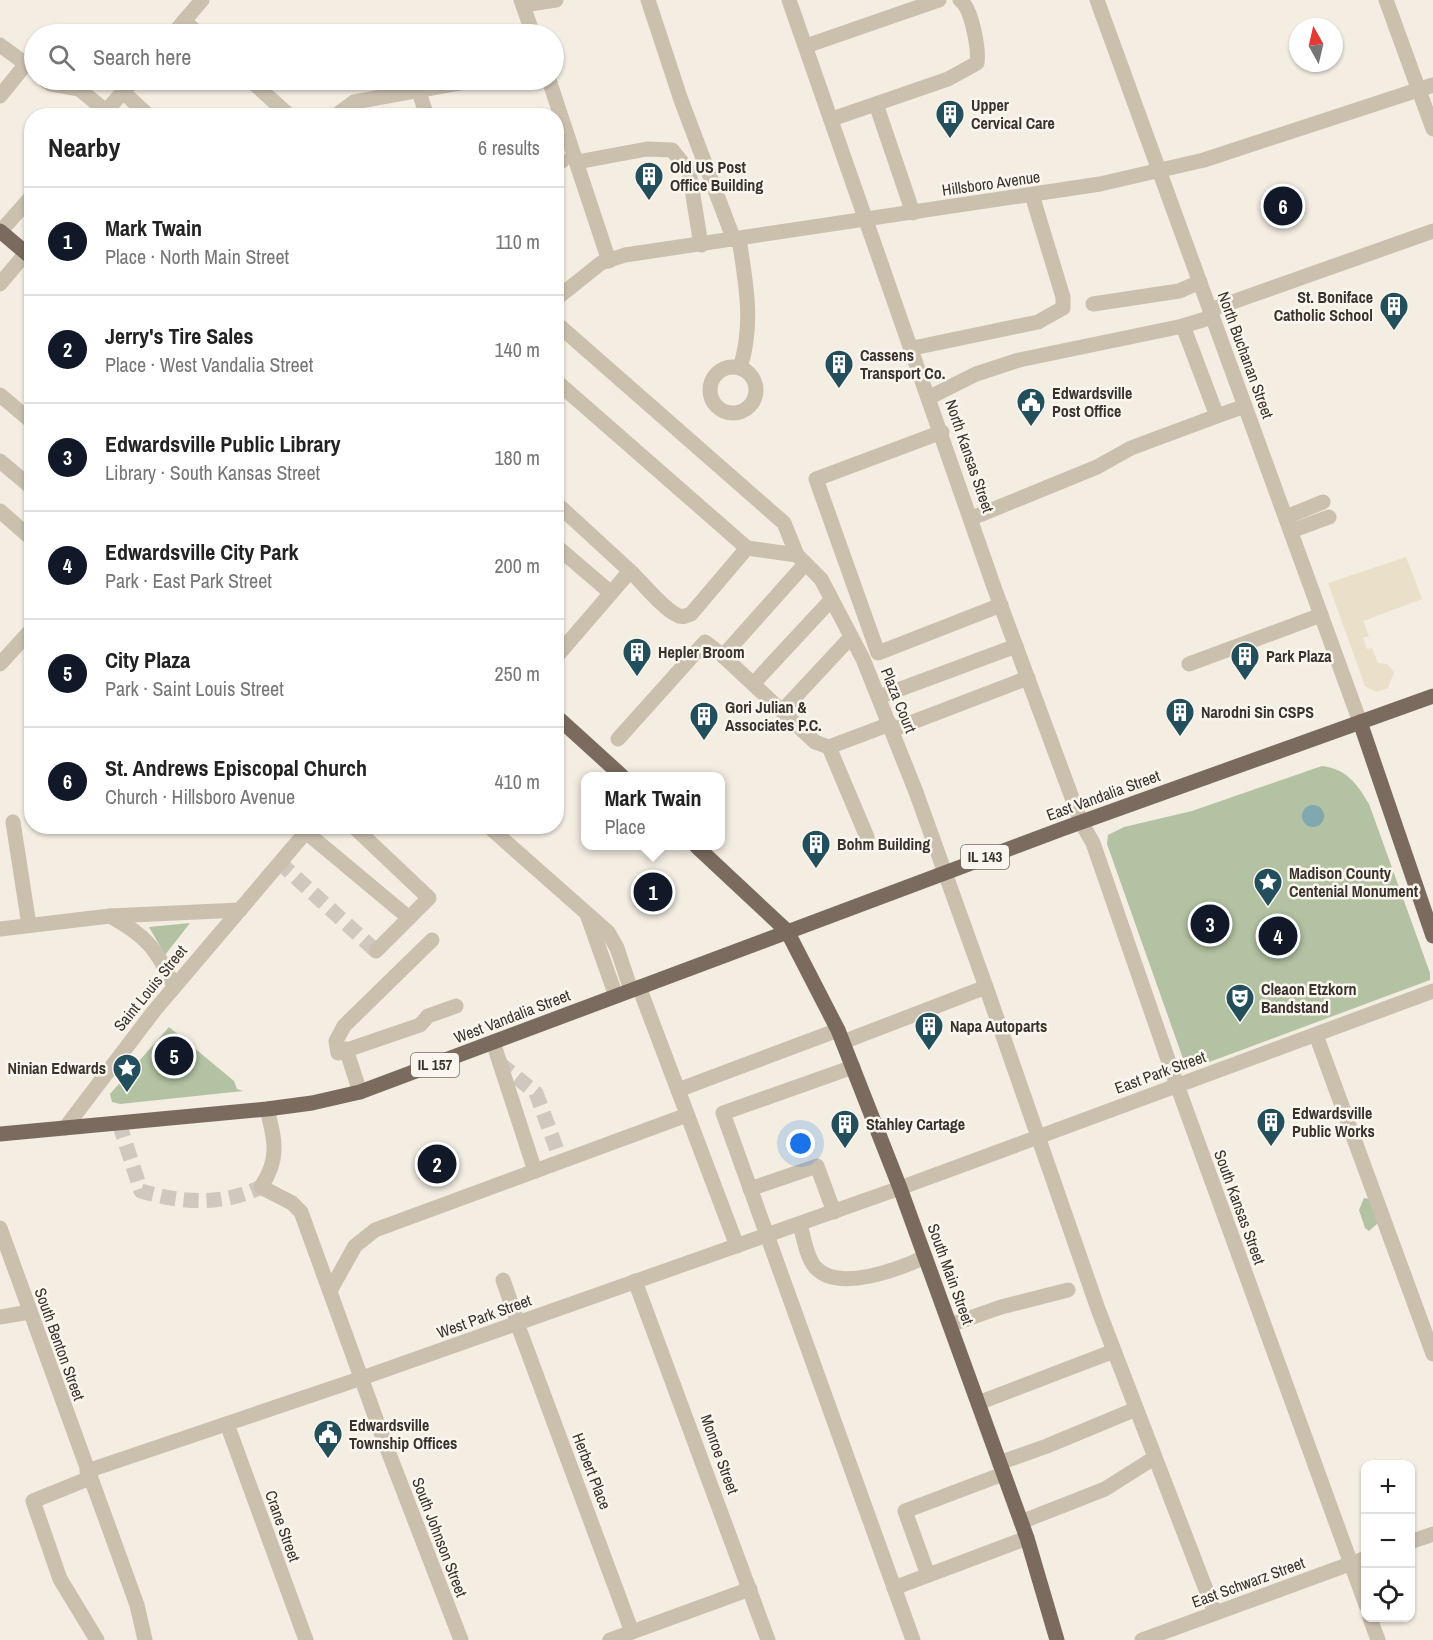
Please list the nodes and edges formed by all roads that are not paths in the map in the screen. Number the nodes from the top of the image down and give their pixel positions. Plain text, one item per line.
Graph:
1 (202, 0) edge
2 (556, 0) edge
3 (648, 0) edge
4 (789, 0) edge
5 (939, 0) edge
6 (960, 0) edge
7 (1097, 0) edge
8 (1386, 0) edge
9 (522, 2) edge
10 (184, 21) junction
11 (181, 24) edge
12 (187, 24) edge
13 (530, 24) edge
14 (0, 45) edge
15 (806, 46) junction
16 (24, 63) edge
17 (24, 74) edge
18 (1426, 88) edge
19 (80, 90) edge
20 (260, 90) edge
21 (413, 90) edge
22 (418, 90) edge
23 (551, 90) edge
24 (123, 92) joint
25 (0, 96) edge
26 (876, 104) junction
27 (99, 108) edge
28 (109, 108) edge
29 (140, 108) edge
30 (281, 108) edge
31 (346, 108) edge
32 (424, 108) edge
33 (554, 108) edge
34 (832, 119) junction
35 (1433, 129) edge
36 (565, 162) edge
37 (1159, 171) junction
38 (1032, 195) junction
39 (24, 205) edge
40 (913, 213) junction
41 (868, 220) junction
42 (1433, 231) edge
43 (0, 232) edge
44 (737, 240) junction
45 (700, 244) junction
46 (24, 251) edge
47 (24, 260) edge
48 (609, 261) junction
49 (1200, 282) junction
50 (0, 284) edge
51 (564, 292) edge
52 (1093, 304) dead end
53 (1211, 313) junction
54 (1183, 326) junction
55 (564, 330) edge
56 (913, 348) junction
57 (740, 368) dead end
58 (564, 388) edge
59 (0, 395) edge
60 (930, 397) junction
61 (1245, 406) junction
62 (24, 415) edge
63 (1217, 416) junction
64 (942, 432) junction
65 (0, 461) edge
66 (24, 481) edge
67 (1323, 502) dead end
68 (564, 510) edge
69 (0, 512) edge
70 (1329, 517) dead end
71 (972, 518) junction
72 (1288, 524) junction
73 (24, 532) edge
74 (747, 548) junction
75 (564, 553) edge
76 (801, 560) junction
77 (630, 571) junction
78 (611, 593) junction
79 (831, 600) junction
80 (1001, 605) junction
81 (1321, 615) junction
82 (851, 637) junction
83 (24, 638) edge
84 (1016, 646) junction
85 (564, 648) edge
86 (878, 652) junction
87 (723, 656) junction
88 (863, 659) junction
89 (0, 664) edge
90 (1189, 664) dead end
91 (1028, 678) junction
92 (753, 684) junction
93 (1433, 696) edge
94 (879, 697) junction
95 (782, 711) junction
96 (564, 723) edge
97 (1360, 723) junction
98 (891, 727) junction
99 (618, 739) dead end
100 (829, 747) junction
101 (617, 772) edge
102 (14, 822) dead end
103 (1081, 822) junction
104 (304, 834) edge
105 (314, 834) edge
106 (361, 834) edge
107 (497, 834) edge
108 (867, 837) dead end
109 (700, 850) edge
110 (945, 872) junction
111 (240, 910) junction
112 (110, 916) junction
113 (409, 918) junction
114 (593, 920) junction
115 (29, 925) junction
116 (0, 929) edge
117 (787, 931) junction
118 (1433, 936) edge
119 (432, 940) dead end
120 (376, 951) dead end
121 (174, 986) junction
122 (986, 987) junction
123 (635, 988) junction
124 (1433, 991) edge
125 (615, 996) junction
126 (456, 1006) dead end
127 (1316, 1035) junction
128 (840, 1036) junction
129 (493, 1042) junction
130 (342, 1051) junction
131 (853, 1067) junction
132 (1177, 1085) junction
133 (678, 1090) junction
134 (355, 1093) junction
135 (267, 1109) junction
136 (687, 1115) junction
137 (65, 1128) junction
138 (0, 1134) edge
139 (1039, 1137) junction
140 (536, 1171) junction
141 (900, 1188) junction
142 (750, 1190) junction
143 (834, 1212) junction
144 (800, 1224) junction
145 (0, 1228) edge
146 (767, 1235) junction
147 (737, 1246) junction
148 (925, 1257) junction
149 (635, 1281) junction
150 (499, 1282) dead end
151 (331, 1289) junction
152 (1068, 1290) dead end
153 (29, 1312) junction
154 (0, 1317) edge
155 (515, 1324) junction
156 (950, 1325) junction
157 (1114, 1351) junction
158 (1433, 1354) edge
159 (362, 1378) junction
160 (978, 1403) junction
161 (1136, 1409) junction
162 (227, 1424) junction
163 (1154, 1458) junction
164 (1001, 1468) junction
165 (88, 1475) junction
166 (1021, 1522) junction
167 (1433, 1534) edge
168 (1027, 1538) junction
169 (1415, 1540) edge
170 (1358, 1560) edge
171 (928, 1575) junction
172 (1361, 1579) edge
173 (894, 1588) junction
174 (750, 1589) junction
175 (1215, 1613) junction
176 (1372, 1622) edge
177 (632, 1632) junction
178 (97, 1640) edge
179 (146, 1640) edge
180 (306, 1640) edge
181 (461, 1640) edge
182 (610, 1640) edge
183 (768, 1640) edge
184 (913, 1640) edge
185 (1057, 1640) edge
186 (1142, 1640) edge
187 (1378, 1640) edge

1 - 10 street
2 - 9 street
3 - 44 street
4 - 15 street, North Kansas Street
5 - 15 street
6 - 26 street
7 - 37 street, North Buchanan Street
8 - 18 street
9 - 13 street
10 - 11 street
10 - 12 street
14 - 16 street
15 - 34 street, North Kansas Street
17 - 25 street
18 - 35 street
18 - 37 street, Hillsboro Avenue
19 - 27 street
20 - 30 street
21 - 31 street
22 - 32 street
23 - 33 street
24 - 28 street
24 - 29 street
26 - 34 street
26 - 40 street
34 - 41 street, North Kansas Street
36 - 45 street
36 - 48 street
37 - 38 street, Hillsboro Avenue
37 - 49 street, North Buchanan Street
38 - 40 street, Hillsboro Avenue
38 - 56 street
39 - 43 street
40 - 41 street, Hillsboro Avenue
41 - 44 street, Hillsboro Avenue
41 - 56 street, North Kansas Street
42 - 53 street
43 - 46 main road
44 - 45 street, Hillsboro Avenue
44 - 57 street
45 - 48 street, Hillsboro Avenue
47 - 50 street
48 - 51 street, Hillsboro Avenue
49 - 52 street
49 - 53 street, North Buchanan Street
53 - 54 street
53 - 61 street, North Buchanan Street
54 - 60 street
54 - 63 street
55 - 76 street, Plaza Court
56 - 60 street, North Kansas Street
58 - 74 street
59 - 62 street
60 - 64 street, North Kansas Street
61 - 63 street
61 - 72 street, North Buchanan Street
63 - 71 street
64 - 71 street, North Kansas Street
64 - 86 street
65 - 66 street
67 - 72 street
68 - 77 street
69 - 73 street
70 - 72 street
71 - 80 street, North Kansas Street
72 - 81 street, North Buchanan Street
74 - 76 street
74 - 77 street
75 - 78 street
76 - 79 street, Plaza Court
76 - 87 street
77 - 78 street
78 - 85 street
79 - 82 street, Plaza Court
79 - 92 street
80 - 84 street, North Kansas Street
80 - 86 street
81 - 90 street
81 - 97 street, North Buchanan Street
82 - 88 street, Plaza Court
82 - 95 street
83 - 89 street
84 - 91 street, North Kansas Street
84 - 94 street
86 - 88 street
87 - 92 street
87 - 99 street
88 - 94 street, Plaza Court
91 - 98 street
91 - 103 street, North Kansas Street
92 - 95 street
93 - 97 main road, East Vandalia Street / IL 143
94 - 98 street, Plaza Court
95 - 100 street
96 - 101 main road
97 - 103 main road, East Vandalia Street / IL 143
97 - 118 main road
98 - 100 street
98 - 110 street, Plaza Court
100 - 108 street
102 - 115 street
103 - 110 main road, East Vandalia Street / IL 143
103 - 132 street, South Kansas Street
104 - 111 street, Saint Louis Street
105 - 113 street
106 - 113 street
107 - 114 street
109 - 117 main road, South Main Street
110 - 117 main road, East Vandalia Street / IL 143
110 - 122 street, Plaza Court
111 - 112 street
111 - 121 street, Saint Louis Street
112 - 115 street
112 - 121 street
113 - 120 street
114 - 123 street
114 - 125 street
115 - 116 street
117 - 123 main road, West Vandalia Street / IL 157
117 - 128 main road, South Main Street
119 - 130 street
121 - 137 street, Saint Louis Street
122 - 128 street
122 - 139 street, Plaza Court
123 - 125 main road, West Vandalia Street / IL 157
123 - 133 street
124 - 127 street, East Park Street
125 - 129 main road, West Vandalia Street / IL 157
126 - 130 street
127 - 132 street, East Park Street
127 - 158 street
128 - 131 main road, South Main Street
128 - 133 street
129 - 134 main road, West Vandalia Street / IL 157
129 - 140 street
130 - 134 street
131 - 141 main road, South Main Street
131 - 142 street
132 - 139 street, East Park Street
132 - 170 street, South Kansas Street
133 - 136 street
134 - 135 main road, West Vandalia Street / IL 157
135 - 137 main road, West Vandalia Street / IL 157
135 - 151 street, South Johnson Street
136 - 140 street
136 - 147 street
137 - 138 main road, IL 157
139 - 141 street, East Park Street
139 - 157 street, Plaza Court
140 - 151 street
141 - 143 street, West Park Street
141 - 148 main road, South Main Street
142 - 143 street
142 - 146 street
143 - 144 street, West Park Street
144 - 146 street, West Park Street
144 - 148 street
145 - 153 street, South Benton Street
146 - 147 street, West Park Street
146 - 173 street
147 - 149 street, West Park Street
148 - 156 main road, South Main Street
149 - 155 street, West Park Street
149 - 174 street, Monroe Street
150 - 155 street, Herbert Place
151 - 159 street, South Johnson Street
152 - 156 street
153 - 154 street
153 - 165 street, South Benton Street
155 - 159 street, West Park Street
155 - 177 street, Herbert Place
156 - 160 main road, South Main Street
157 - 160 street
157 - 161 street, Plaza Court
159 - 162 street, West Park Street
159 - 181 street, South Johnson Street
160 - 164 main road, South Main Street
161 - 163 street, Plaza Court
161 - 164 street
162 - 165 street, West Park Street
162 - 180 street, Crane Street
163 - 166 street
163 - 175 street, Plaza Court
164 - 166 main road, South Main Street
164 - 171 street
165 - 178 street
165 - 179 street, South Benton Street
166 - 168 main road, South Main Street
167 - 169 street
168 - 171 street
168 - 185 main road, South Main Street
170 - 172 street, South Kansas Street
170 - 175 street, East Schwarz Street
171 - 173 street
173 - 184 street
174 - 177 street
174 - 183 street, Monroe Street
175 - 186 street, East Schwarz Street
176 - 187 street
177 - 182 street

